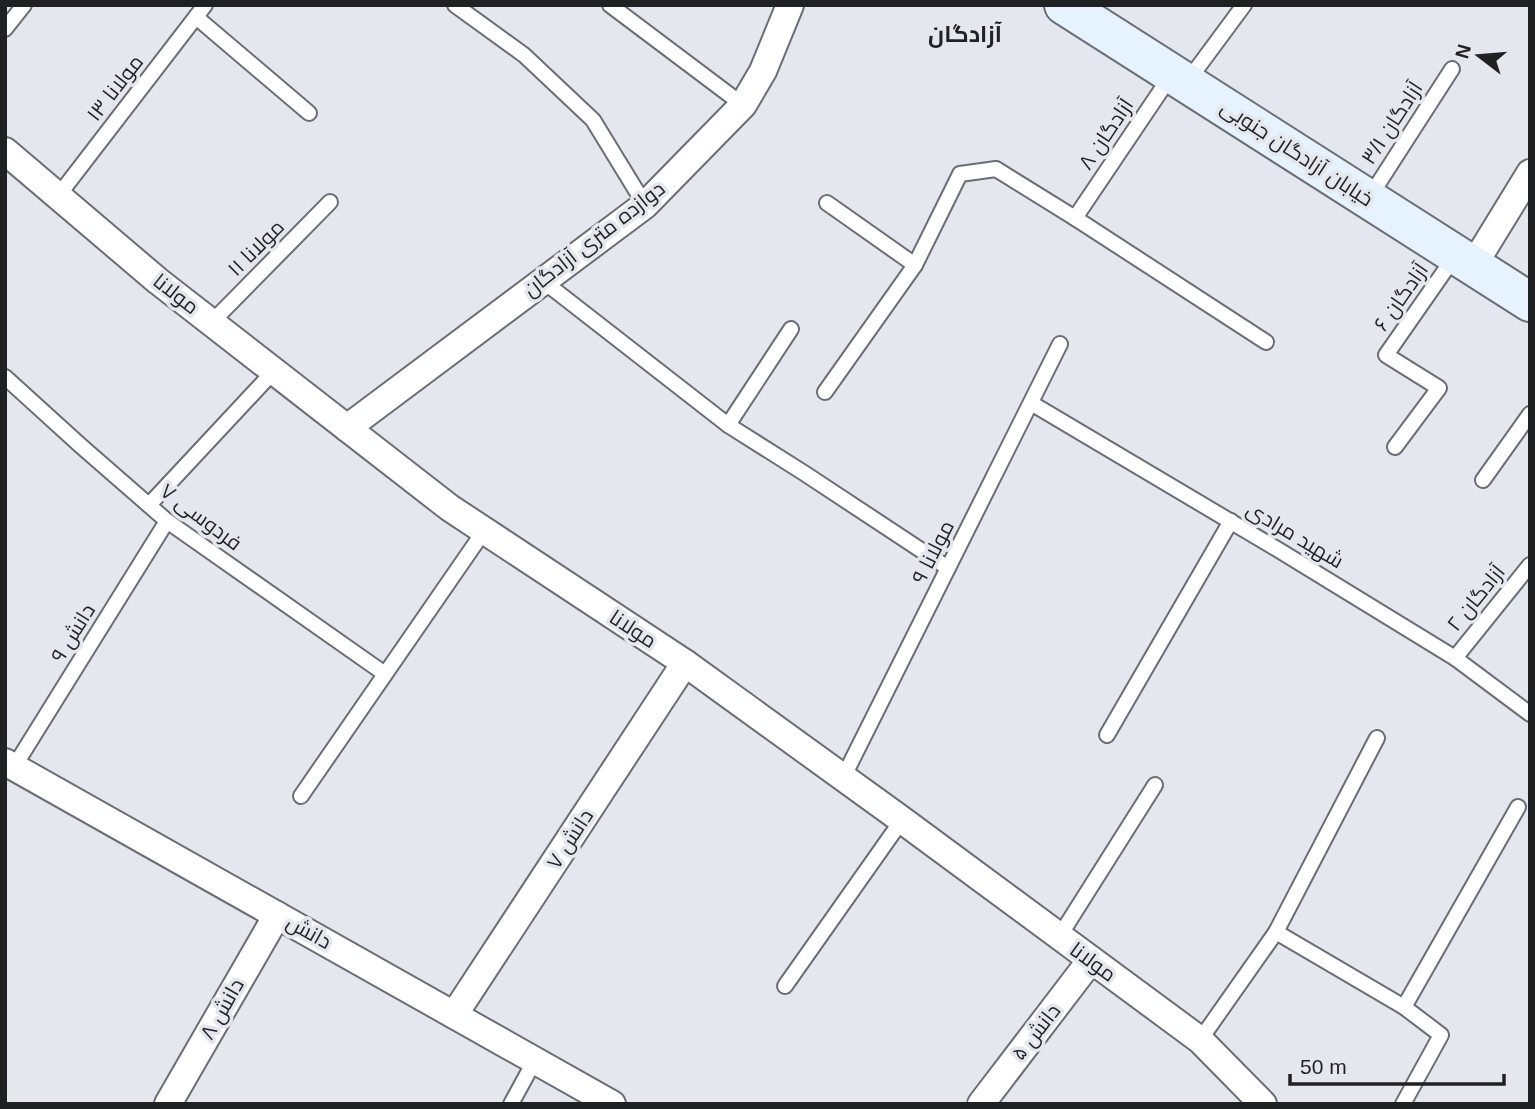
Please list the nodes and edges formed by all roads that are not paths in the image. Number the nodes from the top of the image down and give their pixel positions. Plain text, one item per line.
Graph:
1 (24, 5) edge
2 (455, 5) edge
3 (610, 5) edge
4 (790, 5) edge
5 (1063, 5) edge
6 (1244, 5) edge
7 (201, 11) edge
8 (5, 29) edge
9 (1452, 69) dead end
10 (1179, 78) junction
11 (743, 105) junction
12 (309, 113) dead end
13 (5, 152) edge
14 (1530, 173) edge
15 (58, 197) junction
16 (1368, 199) junction
17 (330, 202) dead end
18 (827, 203) dead end
19 (645, 205) junction
20 (1075, 218) junction
21 (1464, 260) junction
22 (915, 265) junction
23 (543, 281) junction
24 (1530, 302) edge
25 (212, 322) junction
26 (791, 329) dead end
27 (1266, 342) dead end
28 (1060, 344) dead end
29 (274, 371) junction
30 (5, 377) edge
31 (825, 392) dead end
32 (1031, 402) junction
33 (1530, 414) edge
34 (728, 425) junction
35 (347, 428) junction
36 (1395, 447) dead end
37 (1483, 480) dead end
38 (149, 505) junction
39 (167, 521) junction
40 (1231, 521) junction
41 (484, 531) junction
42 (1530, 565) edge
43 (948, 568) junction
44 (1455, 658) junction
45 (685, 663) junction
46 (385, 674) junction
47 (1530, 714) edge
48 (1107, 735) dead end
49 (1377, 738) dead end
50 (10, 764) edge
51 (844, 778) junction
52 (1155, 785) dead end
53 (301, 796) dead end
54 (1518, 807) dead end
55 (902, 820) junction
56 (277, 915) junction
57 (1276, 932) junction
58 (1059, 937) junction
59 (1091, 960) junction
60 (785, 986) dead end
61 (1404, 1007) junction
62 (454, 1015) junction
63 (1200, 1040) junction
64 (535, 1060) junction
65 (1249, 1099) edge
66 (168, 1104) edge
67 (511, 1104) edge
68 (612, 1104) edge
69 (981, 1104) edge
70 (1403, 1104) edge

1 - 8 lane
2 - 19 lane
3 - 11 lane
4 - 11 street, دوازده متری آزادگان
5 - 10 main road, خیابان آزادگان جنوبی
6 - 10 lane, آزادگان ۸
7 - 12 lane
7 - 15 lane, مولانا ۱۳
9 - 16 lane, آزادگان ۳/۱
10 - 16 main road, خیابان آزادگان جنوبی
10 - 20 lane, آزادگان ۸
11 - 19 street, دوازده متری آزادگان
13 - 15 street, مولانا
14 - 21 street
15 - 25 street, مولانا
16 - 21 main road, خیابان آزادگان جنوبی
17 - 25 lane, مولانا ۱۱
18 - 22 lane
19 - 23 street, دوازده متری آزادگان
20 - 22 lane
20 - 27 lane
21 - 24 main road, خیابان آزادگان جنوبی
21 - 36 lane, آزادگان ۶
22 - 31 lane
23 - 34 lane
23 - 35 street, دوازده متری آزادگان
25 - 29 street, مولانا
26 - 34 lane
28 - 32 lane, مولانا ۹
29 - 35 street, مولانا
29 - 38 lane
30 - 38 lane, فردوسی ۷
32 - 40 lane, شهید مرادی
32 - 43 lane, مولانا ۹
33 - 37 lane
34 - 43 lane
35 - 41 street, مولانا
38 - 39 lane, فردوسی ۷
39 - 46 lane, فردوسی ۷
39 - 50 lane, دانش ۹
40 - 44 lane, شهید مرادی
40 - 48 lane
41 - 45 street, مولانا
41 - 46 lane
42 - 44 lane, آزادگان ۲
43 - 51 lane, مولانا ۹
44 - 47 lane, شهید مرادی
45 - 51 street, مولانا
45 - 62 street, دانش ۷
46 - 53 lane
49 - 57 lane
50 - 56 street, دانش
51 - 55 street, مولانا
52 - 58 lane
54 - 61 lane
55 - 58 street, مولانا
55 - 60 lane
56 - 62 street, دانش
56 - 66 street, دانش ۸
57 - 61 lane
57 - 63 lane
58 - 59 street, مولانا
59 - 63 street, مولانا
59 - 69 street, دانش ۵
61 - 70 lane
62 - 64 street, دانش
63 - 65 street, مولانا
64 - 67 lane
64 - 68 street, دانش

